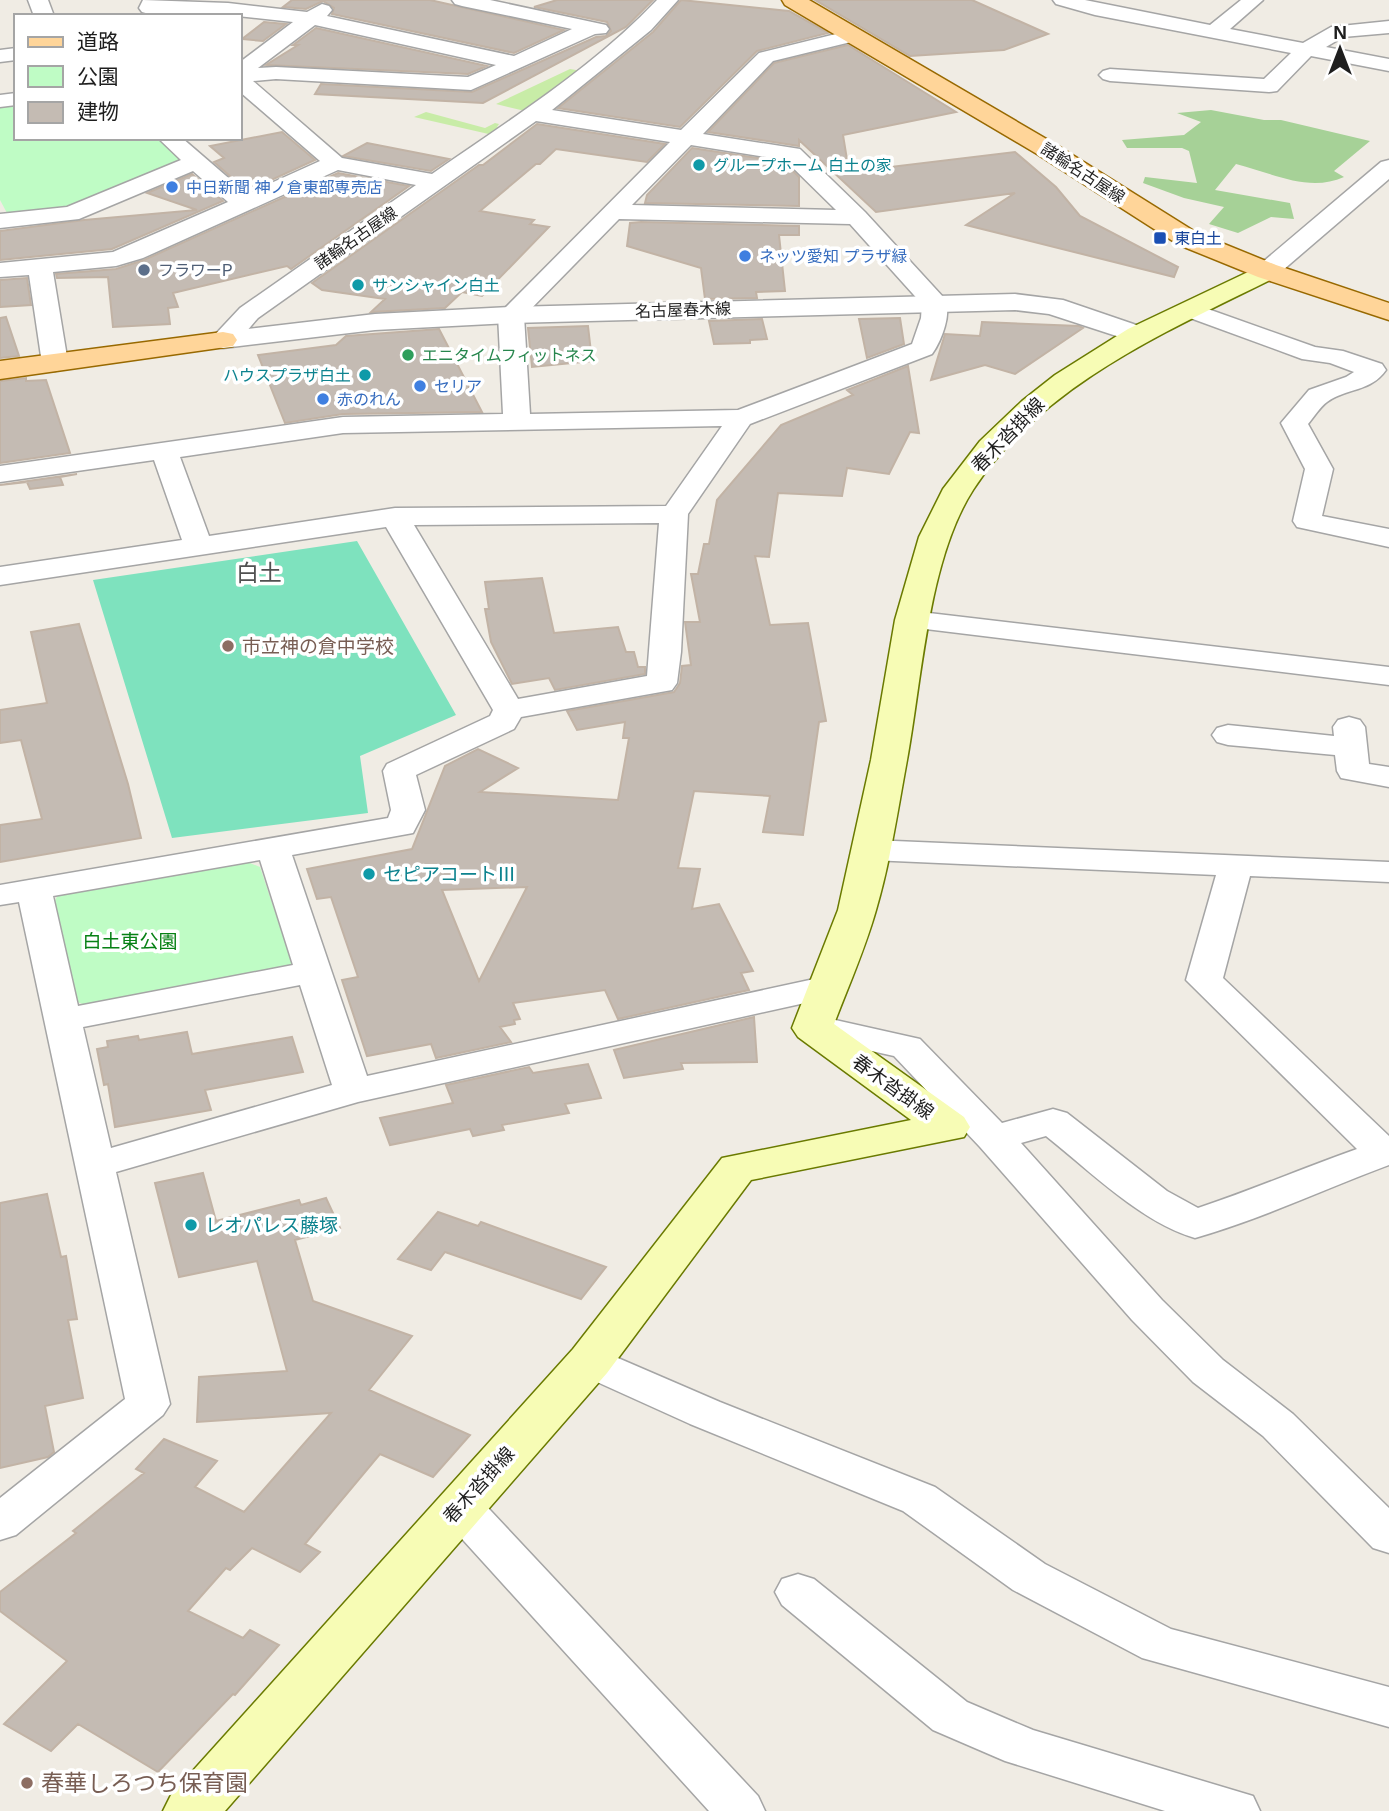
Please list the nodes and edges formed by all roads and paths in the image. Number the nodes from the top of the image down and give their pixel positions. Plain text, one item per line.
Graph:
1 (336, 0) edge
2 (462, 0) edge
3 (668, 0) edge
4 (793, 0) edge
5 (1063, 0) edge
6 (1151, 0) edge
7 (1249, 0) edge
8 (148, 8) edge
9 (1130, 16) junction
10 (311, 18) junction
11 (1389, 27) edge
12 (592, 28) junction
13 (1215, 31) junction
14 (633, 36) junction
15 (852, 36) junction
16 (1307, 49) junction
17 (517, 63) junction
18 (1389, 65) edge
19 (242, 72) edge
20 (242, 74) edge
21 (1110, 75) dead end
22 (242, 83) edge
23 (532, 114) junction
24 (686, 139) junction
25 (171, 140) edge
26 (195, 162) junction
27 (335, 163) junction
28 (1389, 167) edge
29 (437, 181) junction
30 (244, 204) junction
31 (611, 212) junction
32 (857, 218) junction
33 (0, 221) edge
34 (40, 267) junction
35 (0, 270) edge
36 (1267, 271) junction
37 (935, 303) junction
38 (1191, 310) junction
39 (1389, 312) edge
40 (511, 315) junction
41 (1138, 335) junction
42 (223, 340) junction
43 (55, 363) junction
44 (0, 370) edge
45 (741, 418) junction
46 (517, 421) junction
47 (164, 451) junction
48 (0, 474) edge
49 (674, 514) junction
50 (395, 517) junction
51 (1389, 538) edge
52 (199, 547) junction
53 (0, 576) edge
54 (912, 620) junction
55 (1389, 676) edge
56 (509, 710) junction
57 (1246, 745) dead end
58 (1389, 777) edge
59 (273, 848) junction
60 (871, 850) junction
61 (1236, 866) junction
62 (1389, 872) edge
63 (17, 892) edge
64 (313, 972) junction
65 (828, 987) junction
66 (62, 1020) junction
67 (813, 1027) junction
68 (353, 1091) junction
69 (995, 1138) junction
70 (96, 1165) junction
71 (590, 1361) junction
72 (460, 1507) junction
73 (0, 1523) edge
74 (1389, 1536) edge
75 (798, 1592) dead end
76 (1389, 1707) edge
77 (191, 1811) edge
78 (740, 1811) edge
79 (1235, 1811) edge

1 - 10 street
2 - 12 street
3 - 14 street, 諸輪名古屋線
4 - 15 main road, 諸輪名古屋線
5 - 9 street
6 - 9 street
7 - 13 street
8 - 10 street
9 - 13 street
10 - 17 street
10 - 19 street
11 - 16 street
12 - 14 street
12 - 17 street
13 - 16 street
14 - 23 street, 諸輪名古屋線
15 - 24 street
15 - 36 main road, 諸輪名古屋線
16 - 18 street
16 - 21 street
17 - 20 street
22 - 27 street
23 - 24 street
23 - 29 street, 諸輪名古屋線
24 - 31 street
24 - 32 street
25 - 26 street
26 - 30 street
26 - 33 street
27 - 29 street
27 - 30 street
28 - 36 street
29 - 42 street, 諸輪名古屋線
30 - 34 street
31 - 32 street
31 - 40 street
32 - 37 street
34 - 35 street
34 - 43 street
36 - 38 main road, 春木沓掛線
36 - 39 main road, 諸輪名古屋線
37 - 40 street, 名古屋春木線
37 - 41 street, 名古屋春木線
37 - 45 street
38 - 41 main road, 春木沓掛線
38 - 51 street
40 - 42 street, 名古屋春木線
40 - 46 street
41 - 54 main road, 春木沓掛線
42 - 43 main road
43 - 44 main road
45 - 46 street
45 - 49 street
46 - 47 street
47 - 48 street
47 - 52 street
49 - 50 street
49 - 56 street
50 - 52 street
50 - 56 street
52 - 53 street
54 - 55 street
54 - 60 main road, 春木沓掛線
56 - 59 street
57 - 58 street
59 - 63 street
59 - 64 street
60 - 61 street
60 - 65 main road, 春木沓掛線
61 - 62 street
61 - 69 street
63 - 66 street
64 - 66 street
64 - 68 street
65 - 67 main road, 春木沓掛線
65 - 68 street
66 - 70 street
67 - 69 street
67 - 71 main road, 春木沓掛線
68 - 70 street
69 - 74 street
70 - 73 street
71 - 72 main road, 春木沓掛線
71 - 76 street
72 - 77 main road, 春木沓掛線
72 - 78 street
75 - 79 street

